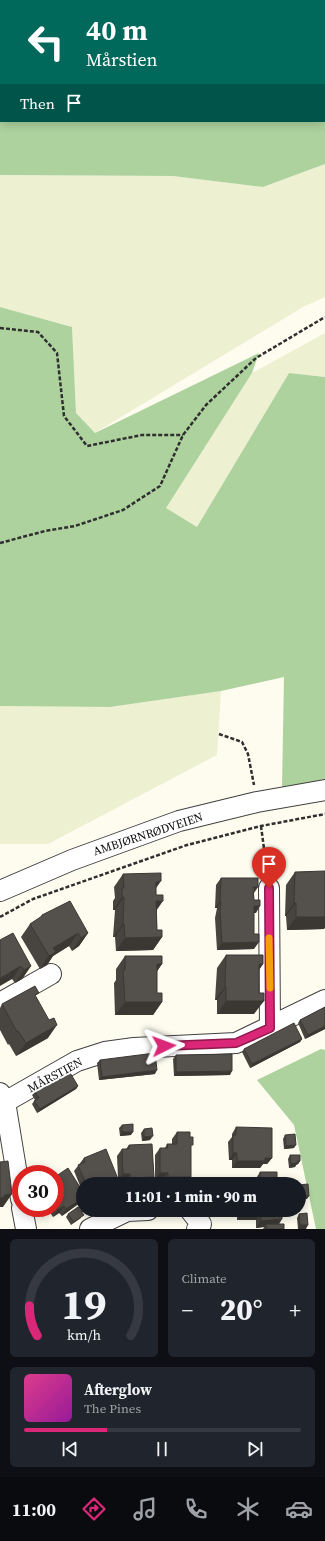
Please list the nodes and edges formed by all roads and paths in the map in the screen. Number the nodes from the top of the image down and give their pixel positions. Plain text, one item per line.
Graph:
1 (325, 317) edge
2 (0, 328) edge
3 (183, 435) junction
4 (0, 543) edge
5 (219, 734) dead end
6 (325, 790) edge
7 (257, 802) junction
8 (325, 814) edge
9 (261, 826) junction
10 (269, 888) joint
11 (0, 891) edge
12 (0, 917) edge
13 (51, 974) dead end
14 (325, 1000) edge
15 (0, 1003) edge
16 (270, 1028) junction
17 (3, 1098) edge
18 (15, 1165) edge
19 (24, 1217) edge
20 (115, 1217) edge
21 (196, 1217) edge
22 (26, 1229) edge
23 (90, 1229) edge
24 (197, 1229) edge

1 - 3 path
2 - 3 path
3 - 4 path
5 - 7 path
6 - 7 street, AMBJØRNRØDVEIEN
7 - 11 street, AMBJØRNRØDVEIEN
8 - 9 path
9 - 10 path
9 - 12 path
10 - 16 street
13 - 15 street
14 - 16 street, MÅRSTIEN
16 - 17 street, MÅRSTIEN
17 - 18 street
19 - 22 street
20 - 23 street
21 - 24 street

